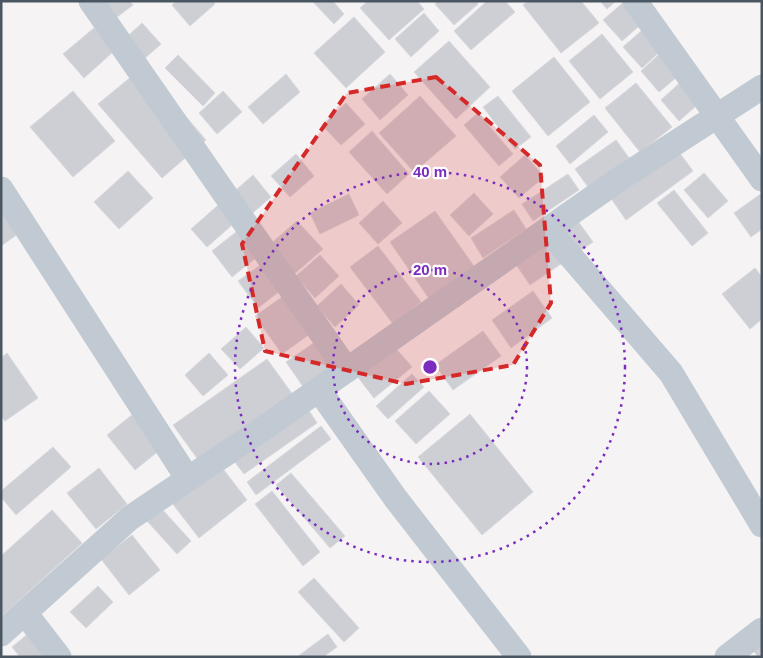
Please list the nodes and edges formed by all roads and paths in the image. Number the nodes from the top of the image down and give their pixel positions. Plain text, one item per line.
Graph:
1 (91, 1) edge
2 (635, 1) edge
3 (762, 87) edge
4 (718, 115) junction
5 (762, 179) edge
6 (1, 188) edge
7 (548, 230) junction
8 (347, 370) junction
9 (318, 390) junction
10 (188, 479) junction
11 (762, 525) edge
12 (25, 613) junction
13 (762, 630) edge
14 (1, 634) edge
15 (59, 657) edge
16 (519, 657) edge
17 (726, 657) edge

1 - 8 street
2 - 4 street
3 - 4 street
4 - 5 street
4 - 7 street
6 - 10 street
7 - 8 street
7 - 11 street
8 - 9 street
9 - 10 street
9 - 16 street
10 - 12 street
12 - 14 street
12 - 15 street
13 - 17 street

